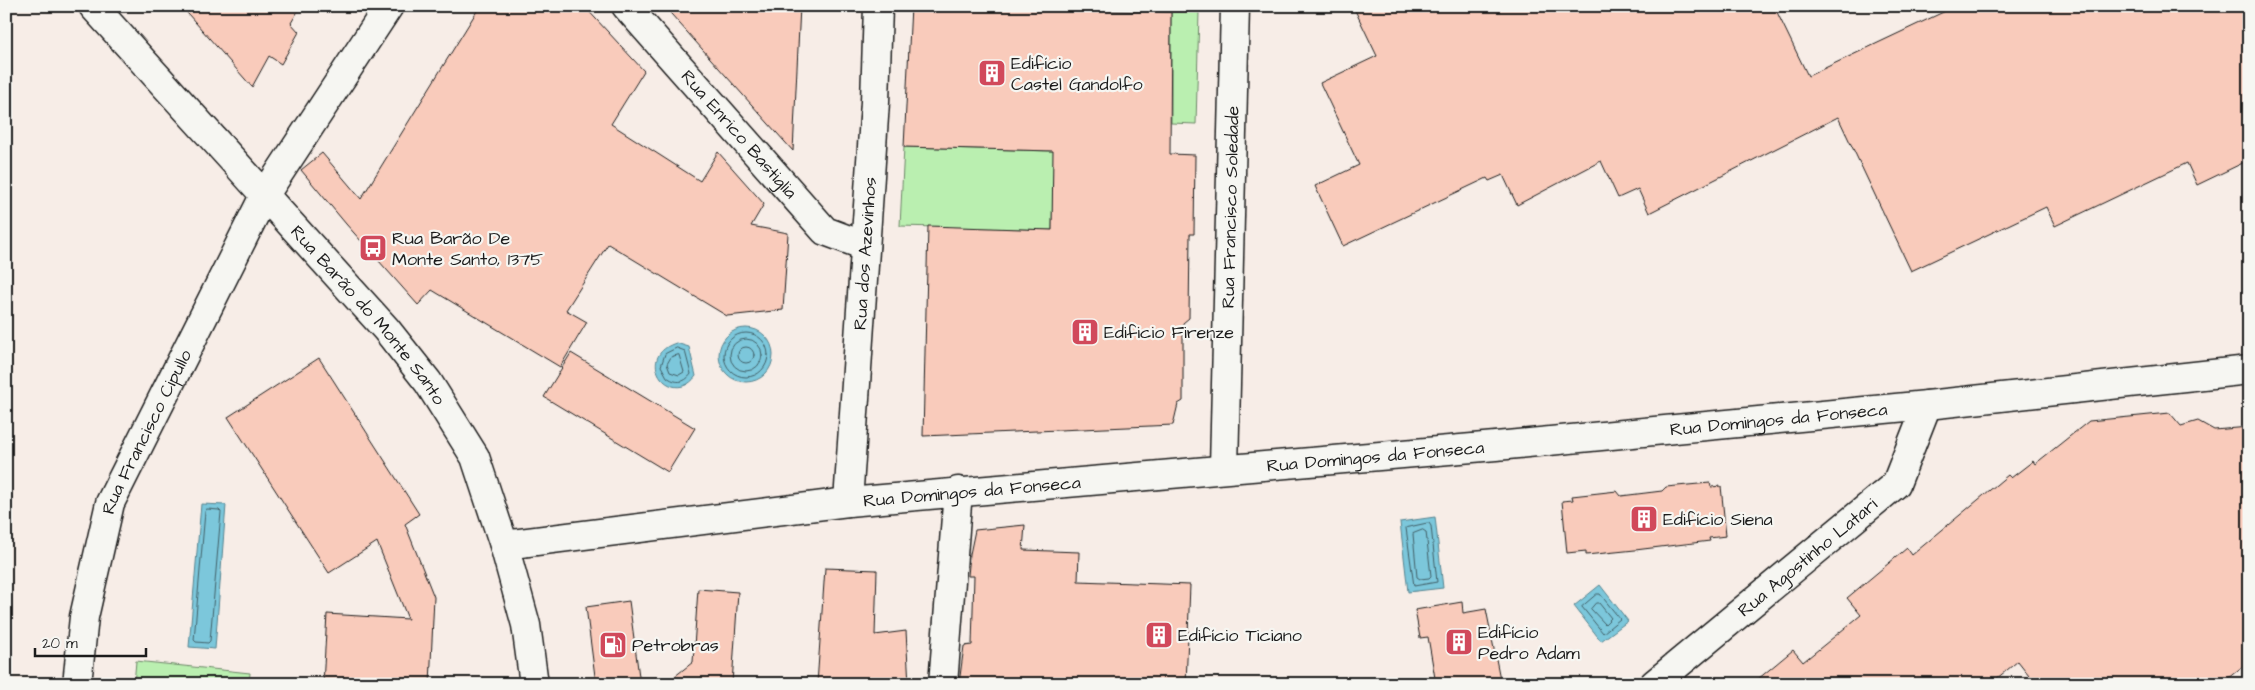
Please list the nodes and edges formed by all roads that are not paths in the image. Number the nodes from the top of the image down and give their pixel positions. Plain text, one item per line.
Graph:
1 (93, 6) edge
2 (389, 6) edge
3 (626, 6) edge
4 (878, 6) edge
5 (1235, 6) edge
6 (264, 196) junction
7 (865, 246) junction
8 (2249, 370) edge
9 (1927, 406) junction
10 (1224, 468) junction
11 (958, 492) junction
12 (848, 502) junction
13 (504, 545) junction
14 (77, 684) edge
15 (534, 684) edge
16 (943, 684) edge
17 (1654, 684) edge

1 - 6 street, Rua Barão do Monte Santo
2 - 6 street, Rua Francisco Cipullo
3 - 7 street, Rua Enrico Bastiglia
4 - 7 street, Rua dos Azevinhos
5 - 10 street, Rua Francisco Soledade
6 - 13 street, Rua Barão do Monte Santo
6 - 14 street, Rua Francisco Cipullo
7 - 12 street, Rua dos Azevinhos
8 - 9 street, Rua Domingos da Fonseca
9 - 10 street, Rua Domingos da Fonseca
9 - 17 street, Rua Agostinho Latari
10 - 11 street, Rua Domingos da Fonseca
11 - 12 street, Rua Domingos da Fonseca
11 - 16 street
12 - 13 street, Rua Domingos da Fonseca
13 - 15 street, Rua Barão do Monte Santo

